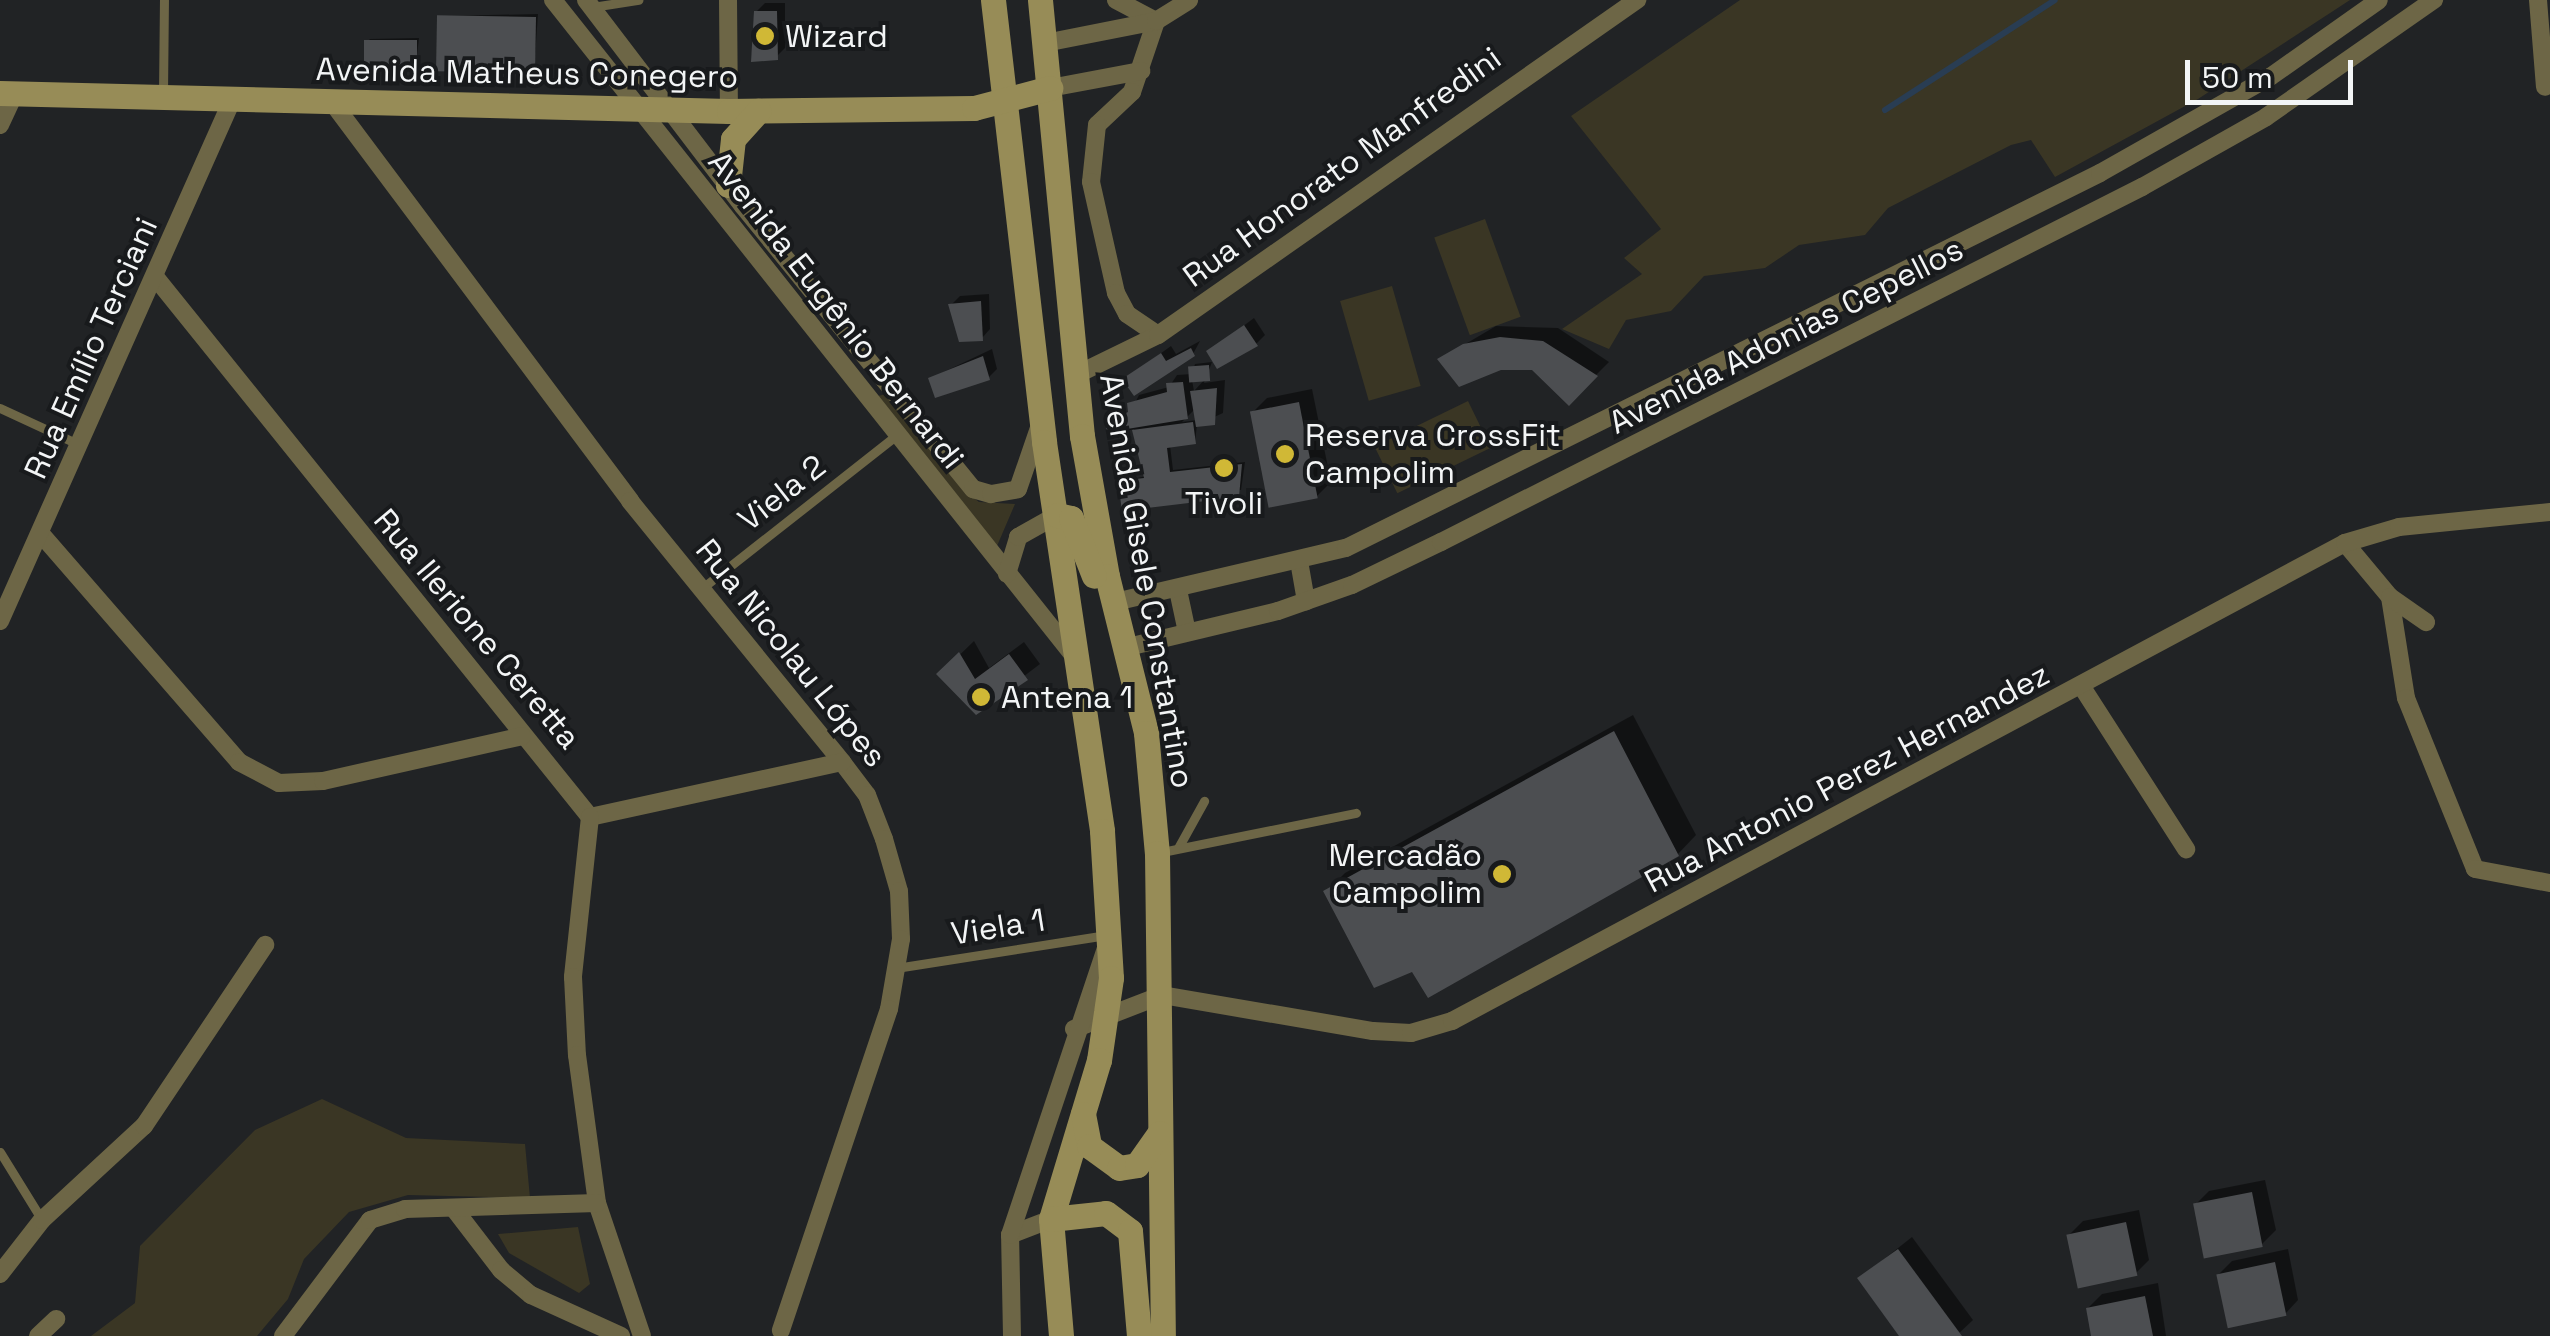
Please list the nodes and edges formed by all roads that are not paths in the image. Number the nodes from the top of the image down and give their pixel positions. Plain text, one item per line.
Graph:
1 (164, 0) edge
2 (552, 0) edge
3 (638, 0) edge
4 (728, 0) edge
5 (992, 0) edge
6 (1040, 0) edge
7 (1116, 0) edge
8 (1189, 0) edge
9 (1637, 0) edge
10 (2379, 0) edge
11 (2434, 0) edge
12 (2538, 0) edge
13 (589, 3) edge
14 (1156, 22) junction
15 (1045, 43) junction
16 (1140, 71) junction
17 (2545, 86) dead end
18 (1050, 88) junction
19 (7, 93) edge
20 (162, 96) junction
21 (233, 98) junction
22 (1003, 101) junction
23 (332, 102) junction
24 (642, 111) junction
25 (758, 111) junction
26 (671, 112) junction
27 (729, 112) junction
28 (0, 125) edge
29 (728, 186) junction
30 (156, 278) junction
31 (1158, 335) junction
32 (1078, 374) junction
33 (0, 408) edge
34 (1042, 418) junction
35 (894, 436) junction
36 (80, 445) junction
37 (2550, 512) edge
38 (1057, 515) junction
39 (41, 534) junction
40 (2345, 543) junction
41 (1298, 561) junction
42 (1008, 574) junction
43 (701, 589) junction
44 (1178, 590) junction
45 (2390, 597) junction
46 (1306, 601) junction
47 (1115, 602) junction
48 (0, 621) edge
49 (2426, 622) dead end
50 (1187, 632) junction
51 (1128, 646) junction
52 (1073, 655) junction
53 (2082, 687) junction
54 (522, 736) junction
55 (842, 762) junction
56 (1204, 801) dead end
57 (1356, 813) dead end
58 (590, 817) junction
59 (2186, 849) dead end
60 (1168, 850) junction
61 (2550, 882) edge
62 (1109, 937) junction
63 (265, 946) dead end
64 (896, 968) junction
65 (1162, 995) junction
66 (1108, 1016) junction
67 (1074, 1029) junction
68 (1082, 1108) junction
69 (1158, 1133) junction
70 (0, 1152) edge
71 (598, 1204) junction
72 (455, 1210) junction
73 (42, 1220) junction
74 (1051, 1220) junction
75 (1010, 1235) junction
76 (0, 1274) edge
77 (56, 1320) dead end
78 (778, 1334) edge
79 (38, 1336) edge
80 (283, 1336) edge
81 (621, 1336) edge
82 (642, 1336) edge
83 (1012, 1336) edge
84 (1061, 1336) edge
85 (1139, 1336) edge
86 (1162, 1336) edge

1 - 20 lane
2 - 24 street, Avenida Eugênio Bernardi
3 - 13 lane
4 - 27 street
5 - 22 main road
6 - 15 main road, Avenida Gisele Constantino
7 - 14 street
8 - 14 street
9 - 31 street, Rua Honorato Manfredini
10 - 41 street, Avenida Adonias Cepellos
11 - 46 street, Avenida Adonias Cepellos
12 - 17 street
13 - 26 street, Avenida Eugênio Bernardi
14 - 15 street
14 - 16 street
15 - 18 main road, Avenida Gisele Constantino
16 - 18 street
16 - 31 street
18 - 22 main road, Avenida Matheus Conegero
18 - 32 main road, Avenida Gisele Constantino
19 - 20 main road, Avenida Matheus Conegero
19 - 28 street
20 - 21 main road, Avenida Matheus Conegero
21 - 23 main road, Avenida Matheus Conegero
21 - 30 street, Rua Emílio Terciani
22 - 25 main road, Avenida Matheus Conegero
22 - 34 main road
23 - 24 main road, Avenida Matheus Conegero
23 - 43 street, Rua Nicolau Lópes
24 - 26 main road, Avenida Matheus Conegero
24 - 35 street, Avenida Eugênio Bernardi
25 - 27 main road, Avenida Matheus Conegero
25 - 29 main road
26 - 27 main road, Avenida Matheus Conegero
26 - 29 street, Avenida Eugênio Bernardi
29 - 34 street, Avenida Eugênio Bernardi
30 - 36 street, Rua Emílio Terciani
30 - 54 street, Rua Ilerione Ceretta
31 - 32 street, Rua Honorato Manfredini
32 - 47 main road, Avenida Gisele Constantino
33 - 36 lane
34 - 38 main road
35 - 42 street, Avenida Eugênio Bernardi
35 - 43 lane, Viela 2
36 - 39 street, Rua Emílio Terciani
37 - 40 street, Rua Antonio Perez Hernandez
38 - 42 street
38 - 47 main road
38 - 52 main road
39 - 48 street, Rua Emílio Terciani
39 - 54 street
40 - 45 street
40 - 53 street, Rua Antonio Perez Hernandez
41 - 44 street, Avenida Adonias Cepellos
41 - 46 street
42 - 52 street, Avenida Eugênio Bernardi
43 - 55 street, Rua Nicolau Lópes
44 - 47 street, Avenida Adonias Cepellos
44 - 50 street
45 - 49 street
45 - 61 street
46 - 50 street, Avenida Adonias Cepellos
47 - 51 main road, Avenida Gisele Constantino
50 - 51 street, Avenida Adonias Cepellos
51 - 60 main road, Avenida Gisele Constantino
52 - 62 main road
53 - 59 street
53 - 65 street, Rua Antonio Perez Hernandez
54 - 58 street, Rua Ilerione Ceretta
55 - 58 street
55 - 64 street, Rua Nicolau Lópes
56 - 60 lane
57 - 60 lane
58 - 71 street
60 - 65 main road, Avenida Gisele Constantino
62 - 64 lane, Viela 1
62 - 66 main road
62 - 67 street
63 - 73 street
64 - 78 street, Rua Nicolau Lópes
65 - 66 street
65 - 69 main road, Avenida Gisele Constantino
66 - 67 street
66 - 68 main road
67 - 75 street
68 - 69 main road
68 - 74 main road
69 - 86 main road, Avenida Gisele Constantino
70 - 73 lane
71 - 72 street
71 - 82 street
72 - 80 street
72 - 81 street
73 - 76 street
74 - 75 street
74 - 84 main road
74 - 85 main road
75 - 83 street
77 - 79 street

